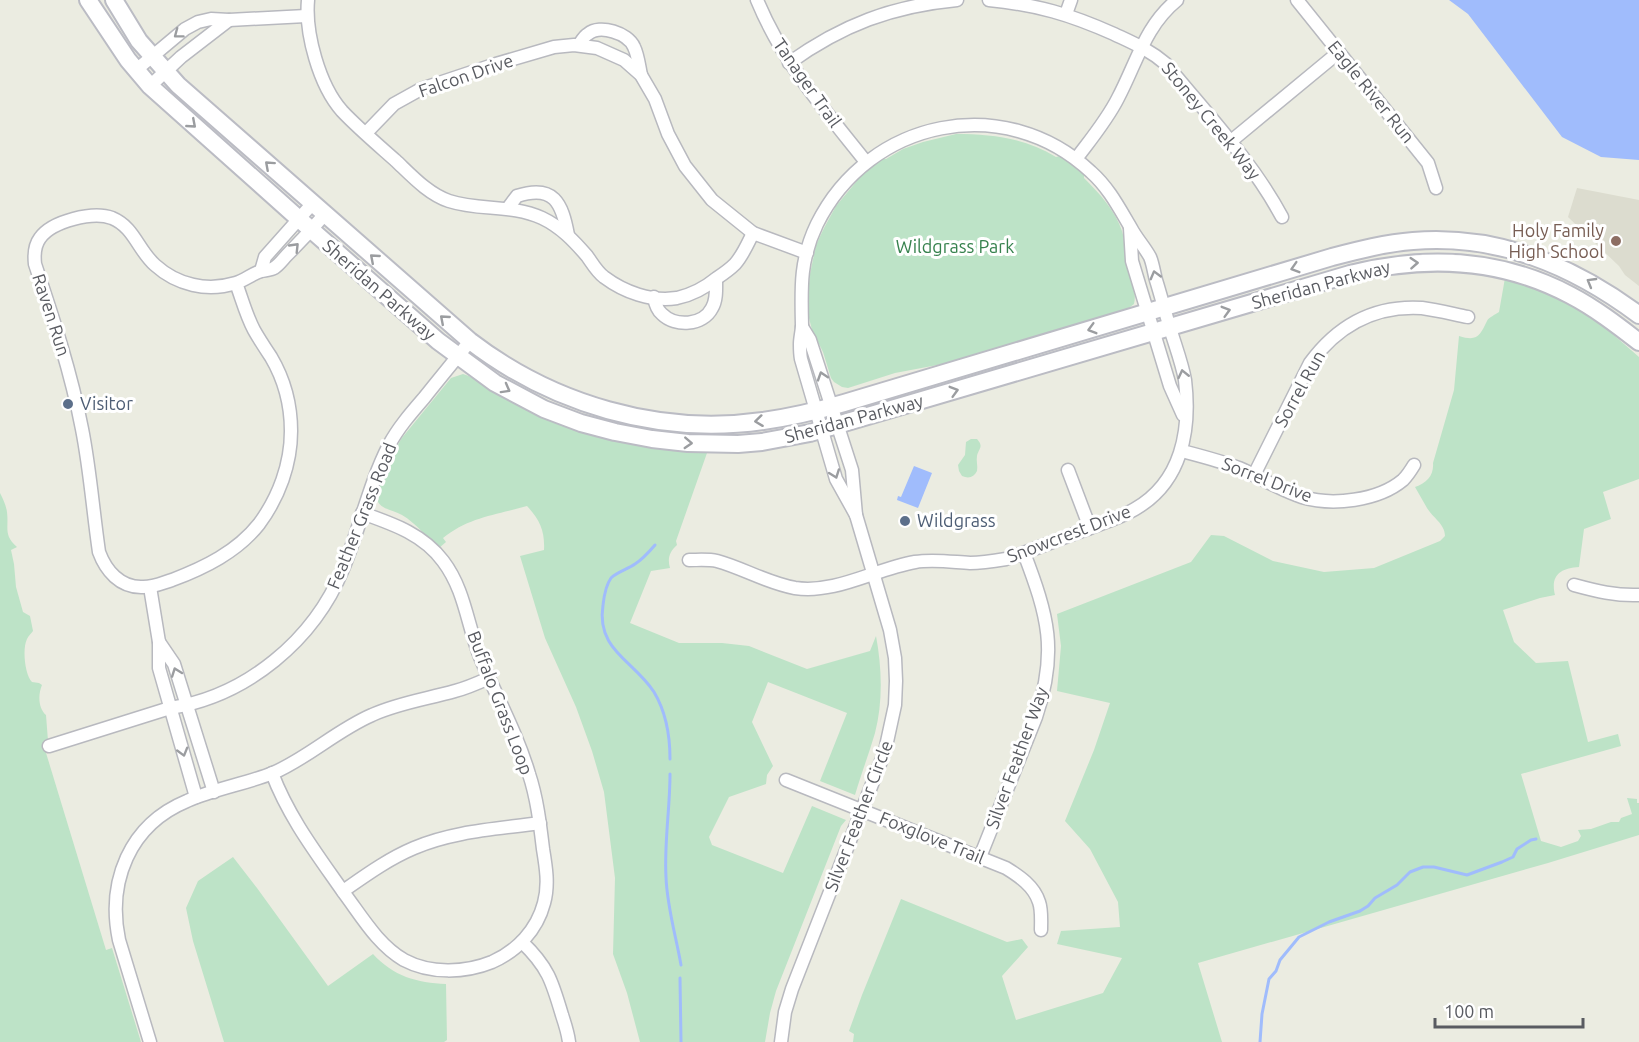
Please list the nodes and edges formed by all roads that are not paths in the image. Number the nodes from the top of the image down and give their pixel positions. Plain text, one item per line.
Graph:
1 (88, 0) edge
2 (114, 0) edge
3 (308, 0) edge
4 (757, 0) edge
5 (957, 0) edge
6 (989, 0) edge
7 (1071, 0) edge
8 (1177, 0) edge
9 (1297, 0) edge
10 (903, 4) edge
11 (1066, 14) junction
12 (306, 16) junction
13 (229, 20) junction
14 (579, 45) junction
15 (1142, 47) junction
16 (1340, 52) junction
17 (152, 57) junction
18 (789, 63) junction
19 (136, 70) junction
20 (165, 71) junction
21 (641, 75) junction
22 (150, 86) junction
23 (366, 133) junction
24 (1230, 142) junction
25 (1076, 159) junction
26 (866, 162) junction
27 (1436, 188) dead end
28 (508, 208) junction
29 (319, 209) junction
30 (1282, 217) dead end
31 (305, 225) junction
32 (1130, 227) junction
33 (753, 232) junction
34 (568, 235) junction
35 (807, 253) junction
36 (716, 279) junction
37 (236, 283) junction
38 (654, 297) junction
39 (1164, 307) junction
40 (1148, 312) junction
41 (1639, 315) edge
42 (1468, 317) dead end
43 (1162, 330) junction
44 (470, 341) junction
45 (1639, 342) edge
46 (458, 356) junction
47 (824, 409) junction
48 (830, 428) junction
49 (1182, 451) junction
50 (1414, 465) dead end
51 (1068, 470) dead end
52 (1254, 475) junction
53 (362, 513) junction
54 (856, 515) junction
55 (1090, 528) junction
56 (1024, 553) junction
57 (689, 560) dead end
58 (874, 573) junction
59 (1574, 585) dead end
60 (150, 587) junction
61 (1639, 595) edge
62 (489, 678) junction
63 (178, 706) junction
64 (50, 746) dead end
65 (272, 773) junction
66 (786, 780) dead end
67 (214, 792) junction
68 (196, 797) junction
69 (862, 810) junction
70 (540, 823) junction
71 (980, 857) junction
72 (344, 891) junction
73 (1041, 930) dead end
74 (522, 942) junction
75 (150, 1042) edge
76 (569, 1042) edge
77 (781, 1042) edge

1 - 19 main road, Sheridan Parkway
2 - 17 main road, Sheridan Parkway
3 - 12 street
4 - 18 street, Tanager Trail
5 - 10 street
6 - 11 street, Stoney Creek Way
7 - 11 street
8 - 15 street
9 - 16 street, Eagle River Run
10 - 18 street
11 - 15 street, Stoney Creek Way
12 - 13 street
12 - 23 street
13 -> 17 street
13 - 20 street
14 - 21 street, Falcon Drive
14 - 21 street, Falcon Drive
14 - 23 street, Falcon Drive
15 - 24 street, Stoney Creek Way
15 - 25 street
16 - 24 street
16 - 27 street, Eagle River Run
17 - 19 street
17 - 20 main road, Sheridan Parkway
18 - 26 street, Tanager Trail
19 - 22 main road, Sheridan Parkway
20 - 22 street
29 -> 20 main road, Sheridan Parkway
21 - 33 street, Falcon Drive
22 -> 31 main road, Sheridan Parkway
23 - 28 street
24 - 30 street, Stoney Creek Way
25 - 26 street
25 - 32 street
26 - 35 street
28 - 34 street
28 - 34 street
29 - 31 street, Raven Run
44 -> 29 main road, Sheridan Parkway
31 - 37 street, Raven Run
31 - 46 main road, Sheridan Parkway
39 -> 32 street
32 - 40 street
33 - 35 street, Falcon Drive
33 - 36 street
34 - 38 street
35 - 47 street
36 - 38 street
36 - 38 street
37 - 60 street, Raven Run
37 - 60 street, Raven Run
39 - 40 main road, Sheridan Parkway
41 -> 39 main road, Sheridan Parkway
39 - 43 street
40 - 43 street
40 -> 47 main road, Sheridan Parkway
42 - 52 street, Sorrel Run
43 -> 45 main road, Sheridan Parkway
48 -> 43 main road, Sheridan Parkway
43 - 49 street, Snowcrest Drive
44 - 46 street, Feather Grass Road
47 -> 44 main road, Sheridan Parkway
46 -> 48 main road, Sheridan Parkway
46 - 53 street, Feather Grass Road
47 - 48 street
48 -> 54 street, Silver Feather Circle
48 - 54 street, Silver Feather Circle
49 - 52 street, Sorrel Drive
49 - 55 street, Snowcrest Drive
50 - 52 street, Sorrel Drive
51 - 55 street
53 - 62 street, Buffalo Grass Loop
53 - 63 street, Feather Grass Road
54 - 58 street, Silver Feather Circle
55 - 56 street, Snowcrest Drive
56 - 58 street, Snowcrest Drive
56 - 71 street, Silver Feather Way
57 - 58 street, Snowcrest Drive
58 - 69 street, Silver Feather Circle
59 - 61 street
60 - 63 street
62 - 65 street
62 - 70 street, Buffalo Grass Loop
63 - 64 street, Feather Grass Road
63 - 67 street
63 -> 68 street
65 - 67 street
65 - 72 street, Buffalo Grass Loop
66 - 69 street, Foxglove Trail
67 - 68 street
68 - 75 street
69 - 71 street, Foxglove Trail
69 - 77 street, Silver Feather Circle
70 - 72 street
70 - 74 street, Buffalo Grass Loop
71 - 73 street, Foxglove Trail
72 - 74 street, Buffalo Grass Loop
74 - 76 street

